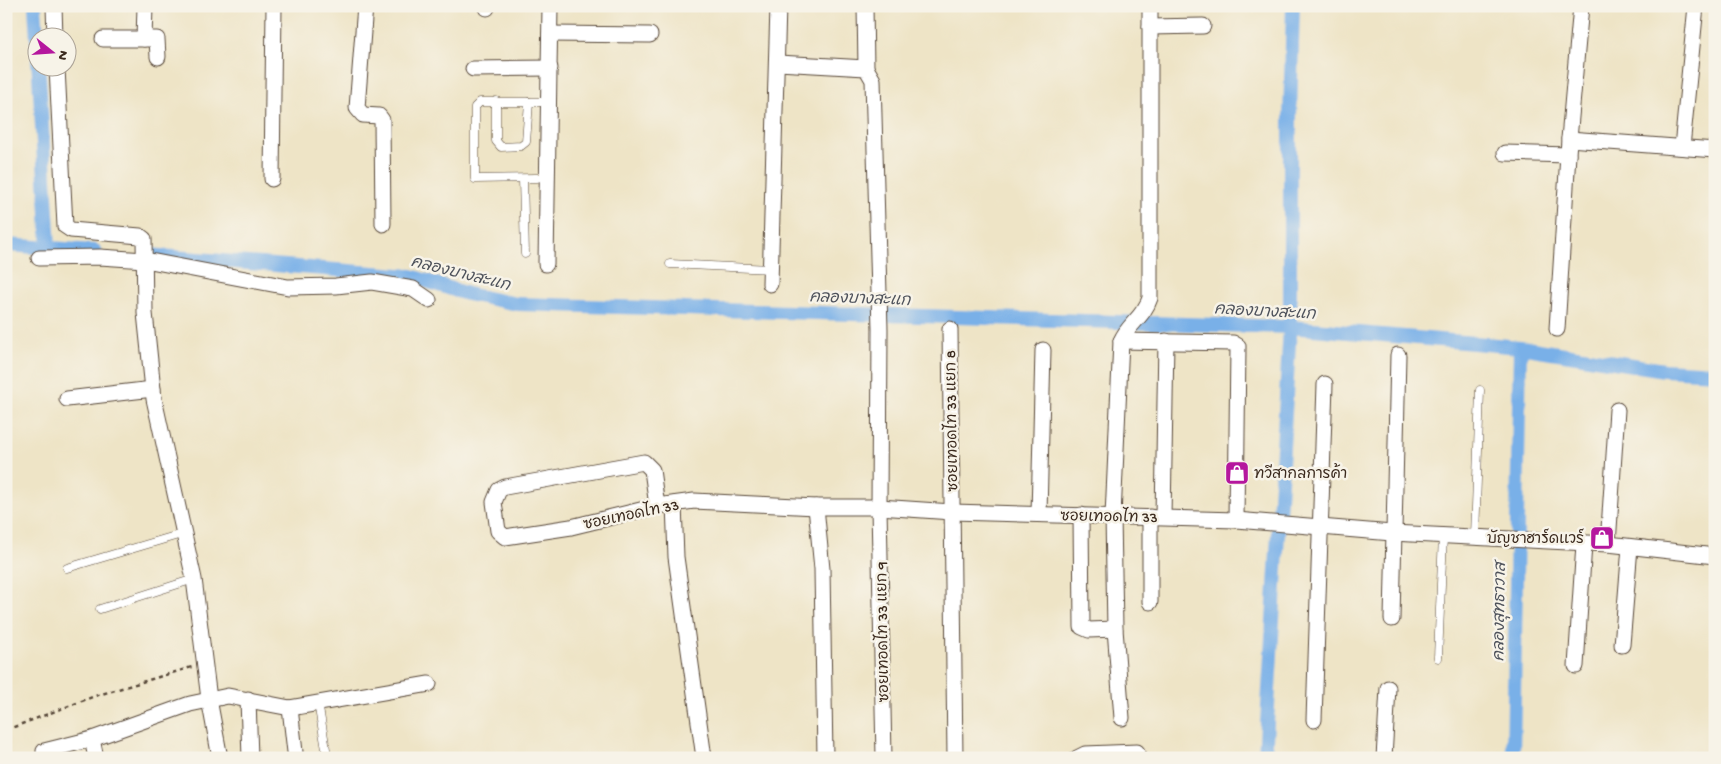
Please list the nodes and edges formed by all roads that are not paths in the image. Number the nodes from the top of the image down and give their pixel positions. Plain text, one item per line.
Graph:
1 (54, 6) edge
2 (145, 6) edge
3 (274, 6) edge
4 (365, 6) edge
5 (550, 6) edge
6 (778, 6) edge
7 (865, 6) edge
8 (1150, 6) edge
9 (1581, 6) edge
10 (1696, 6) edge
11 (1203, 26) dead end
12 (55, 28) edge
13 (1150, 28) junction
14 (550, 34) junction
15 (650, 35) dead end
16 (104, 39) dead end
17 (144, 39) junction
18 (158, 57) dead end
19 (778, 63) junction
20 (550, 68) junction
21 (866, 68) junction
22 (473, 69) dead end
23 (58, 78) edge
24 (496, 101) junction
25 (529, 102) junction
26 (549, 102) junction
27 (1568, 139) junction
28 (1682, 148) junction
29 (1715, 150) edge
30 (1504, 153) dead end
31 (1568, 155) junction
32 (537, 178) dead end
33 (523, 179) junction
34 (272, 180) dead end
35 (383, 224) dead end
36 (525, 254) dead end
37 (39, 258) dead end
38 (145, 258) junction
39 (546, 264) dead end
40 (670, 264) dead end
41 (771, 276) joint
42 (430, 300) dead end
43 (950, 329) dead end
44 (1557, 329) dead end
45 (1123, 337) junction
46 (1166, 341) junction
47 (1043, 350) dead end
48 (1398, 356) dead end
49 (1325, 384) dead end
50 (153, 389) junction
51 (1480, 390) dead end
52 (67, 399) dead end
53 (1617, 410) dead end
54 (674, 504) junction
55 (657, 506) junction
56 (816, 507) junction
57 (879, 507) junction
58 (952, 512) junction
59 (1039, 514) junction
60 (1081, 515) junction
61 (1113, 516) junction
62 (1157, 517) junction
63 (1236, 520) junction
64 (1320, 526) junction
65 (185, 533) junction
66 (1392, 533) junction
67 (1443, 535) junction
68 (1475, 538) junction
69 (1584, 544) junction
70 (1608, 544) junction
71 (1630, 547) junction
72 (1715, 556) edge
73 (67, 568) dead end
74 (194, 579) junction
75 (1150, 602) dead end
76 (100, 609) dead end
77 (1392, 619) dead end
78 (1115, 629) junction
79 (1622, 645) dead end
80 (1438, 658) dead end
81 (1576, 666) dead end
82 (429, 684) dead end
83 (1388, 688) dead end
84 (248, 699) junction
85 (209, 700) junction
86 (318, 703) junction
87 (290, 708) junction
88 (1122, 718) dead end
89 (1314, 720) dead end
90 (92, 740) junction
91 (44, 751) dead end
92 (295, 752) dead end
93 (1136, 752) dead end
94 (327, 755) dead end
95 (96, 758) edge
96 (220, 758) edge
97 (250, 758) edge
98 (704, 758) edge
99 (825, 758) edge
100 (884, 758) edge
101 (954, 758) edge
102 (1077, 758) edge
103 (1384, 758) edge

1 - 12 street
2 - 17 street
3 - 34 street
4 - 35 street
5 - 14 street
6 - 19 street
7 - 21 street, ซอยเทอดไท 33 แยก 9
8 - 13 street
9 - 27 street
10 - 28 street
11 - 13 street
13 - 45 street
14 - 15 street
14 - 20 street
16 - 17 street
17 - 18 street
19 - 21 street
19 - 41 street
20 - 22 street
20 - 26 street
21 - 57 street, ซอยเทอดไท 33 แยก 9
23 - 38 street
24 - 25 lane
24 - 25 lane
24 - 33 lane
25 - 26 lane
26 - 39 street
27 - 28 street
27 - 31 street
28 - 29 street
30 - 31 street
31 - 44 street
32 - 33 lane
33 - 36 lane
37 - 38 street
38 - 42 street
38 - 50 street
40 - 41 lane
43 - 58 street, ซอยเทอดไท 33 แยก 8
45 - 46 street
45 - 61 street
46 - 62 street
46 - 63 street
47 - 59 street
48 - 66 street
49 - 64 street
50 - 52 street
50 - 65 street
51 - 68 lane
53 - 70 street
54 - 55 street, ซอยเทอดไท 33
54 - 56 street, ซอยเทอดไท 33
54 - 98 street
55 - 55 street, ซอยเทอดไท 33
56 - 57 street, ซอยเทอดไท 33
56 - 99 street
57 - 58 street, ซอยเทอดไท 33
57 - 100 street, ซอยเทอดไท 33 แยก 9
58 - 59 street, ซอยเทอดไท 33
58 - 101 street, ซอยเทอดไท 33 แยก 8
59 - 60 street, ซอยเทอดไท 33
60 - 61 street, ซอยเทอดไท 33
60 - 78 street
61 - 62 street, ซอยเทอดไท 33
61 - 78 street
62 - 63 street, ซอยเทอดไท 33
62 - 75 street
63 - 64 street, ซอยเทอดไท 33
64 - 66 street, ซอยเทอดไท 33
64 - 89 street
65 - 73 lane
65 - 74 street
66 - 67 street, ซอยเทอดไท 33
66 - 77 street
67 - 68 street, ซอยเทอดไท 33
67 - 80 lane
68 - 69 street, ซอยเทอดไท 33
69 - 70 street, ซอยเทอดไท 33
69 - 81 street
70 - 71 street, ซอยเทอดไท 33
71 - 72 street, ซอยเทอดไท 33
71 - 79 street
74 - 76 lane
74 - 85 street
78 - 88 street
82 - 86 street
83 - 103 street
84 - 85 street
84 - 87 street
84 - 97 street
85 - 90 street
85 - 96 street
86 - 87 street
86 - 94 lane
87 - 92 street
90 - 91 street
90 - 95 street
93 - 102 street

